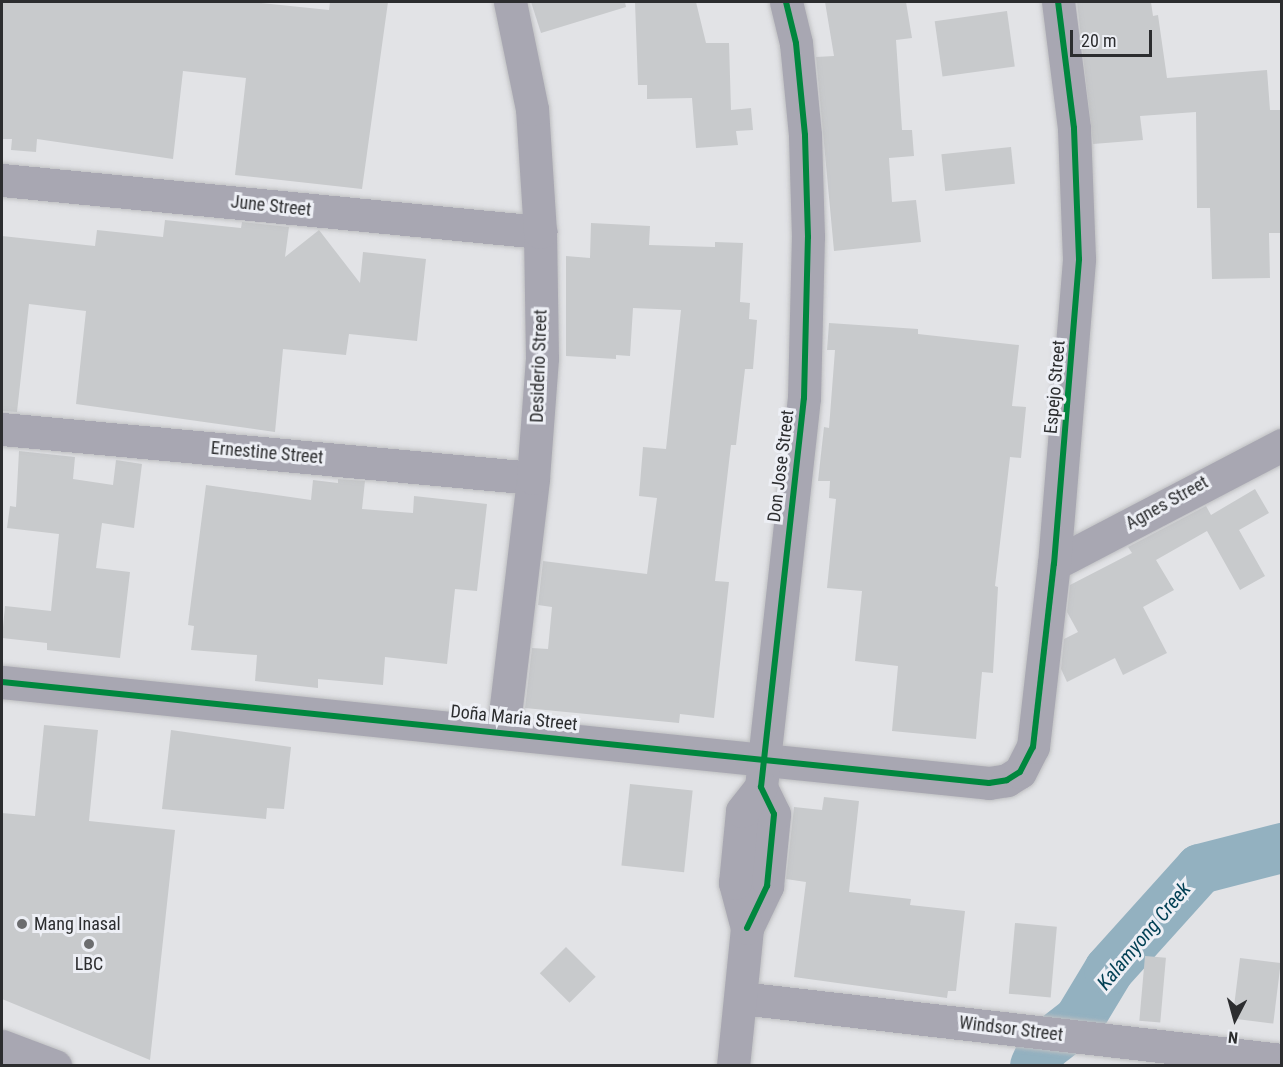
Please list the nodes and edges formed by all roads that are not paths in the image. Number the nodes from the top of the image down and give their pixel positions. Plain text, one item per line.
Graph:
1 (510, 2) edge
2 (786, 2) edge
3 (1058, 2) edge
4 (2, 180) edge
5 (540, 232) junction
6 (2, 429) edge
7 (1281, 445) edge
8 (533, 478) junction
9 (1054, 564) junction
10 (2, 682) edge
11 (502, 731) junction
12 (1020, 772) joint
13 (763, 773) junction
14 (741, 998) junction
15 (2, 1046) edge
16 (1281, 1060) edge
17 (55, 1065) edge
18 (734, 1065) edge

1 - 5 street, Desiderio Street
2 - 13 street, Don Jose Street
3 - 9 street, Espejo Street
4 - 5 street, June Street
5 - 8 street, Desiderio Street
6 - 8 street, Ernestine Street
7 - 9 street, Agnes Street
8 - 11 street, Desiderio Street
9 - 12 street, Espejo Street
10 - 11 street, Doña Maria Street
11 - 13 street, Doña Maria Street
12 - 13 street, Doña Maria Street
13 - 14 street
14 - 16 street, Windsor Street
14 - 18 street
15 - 17 street

